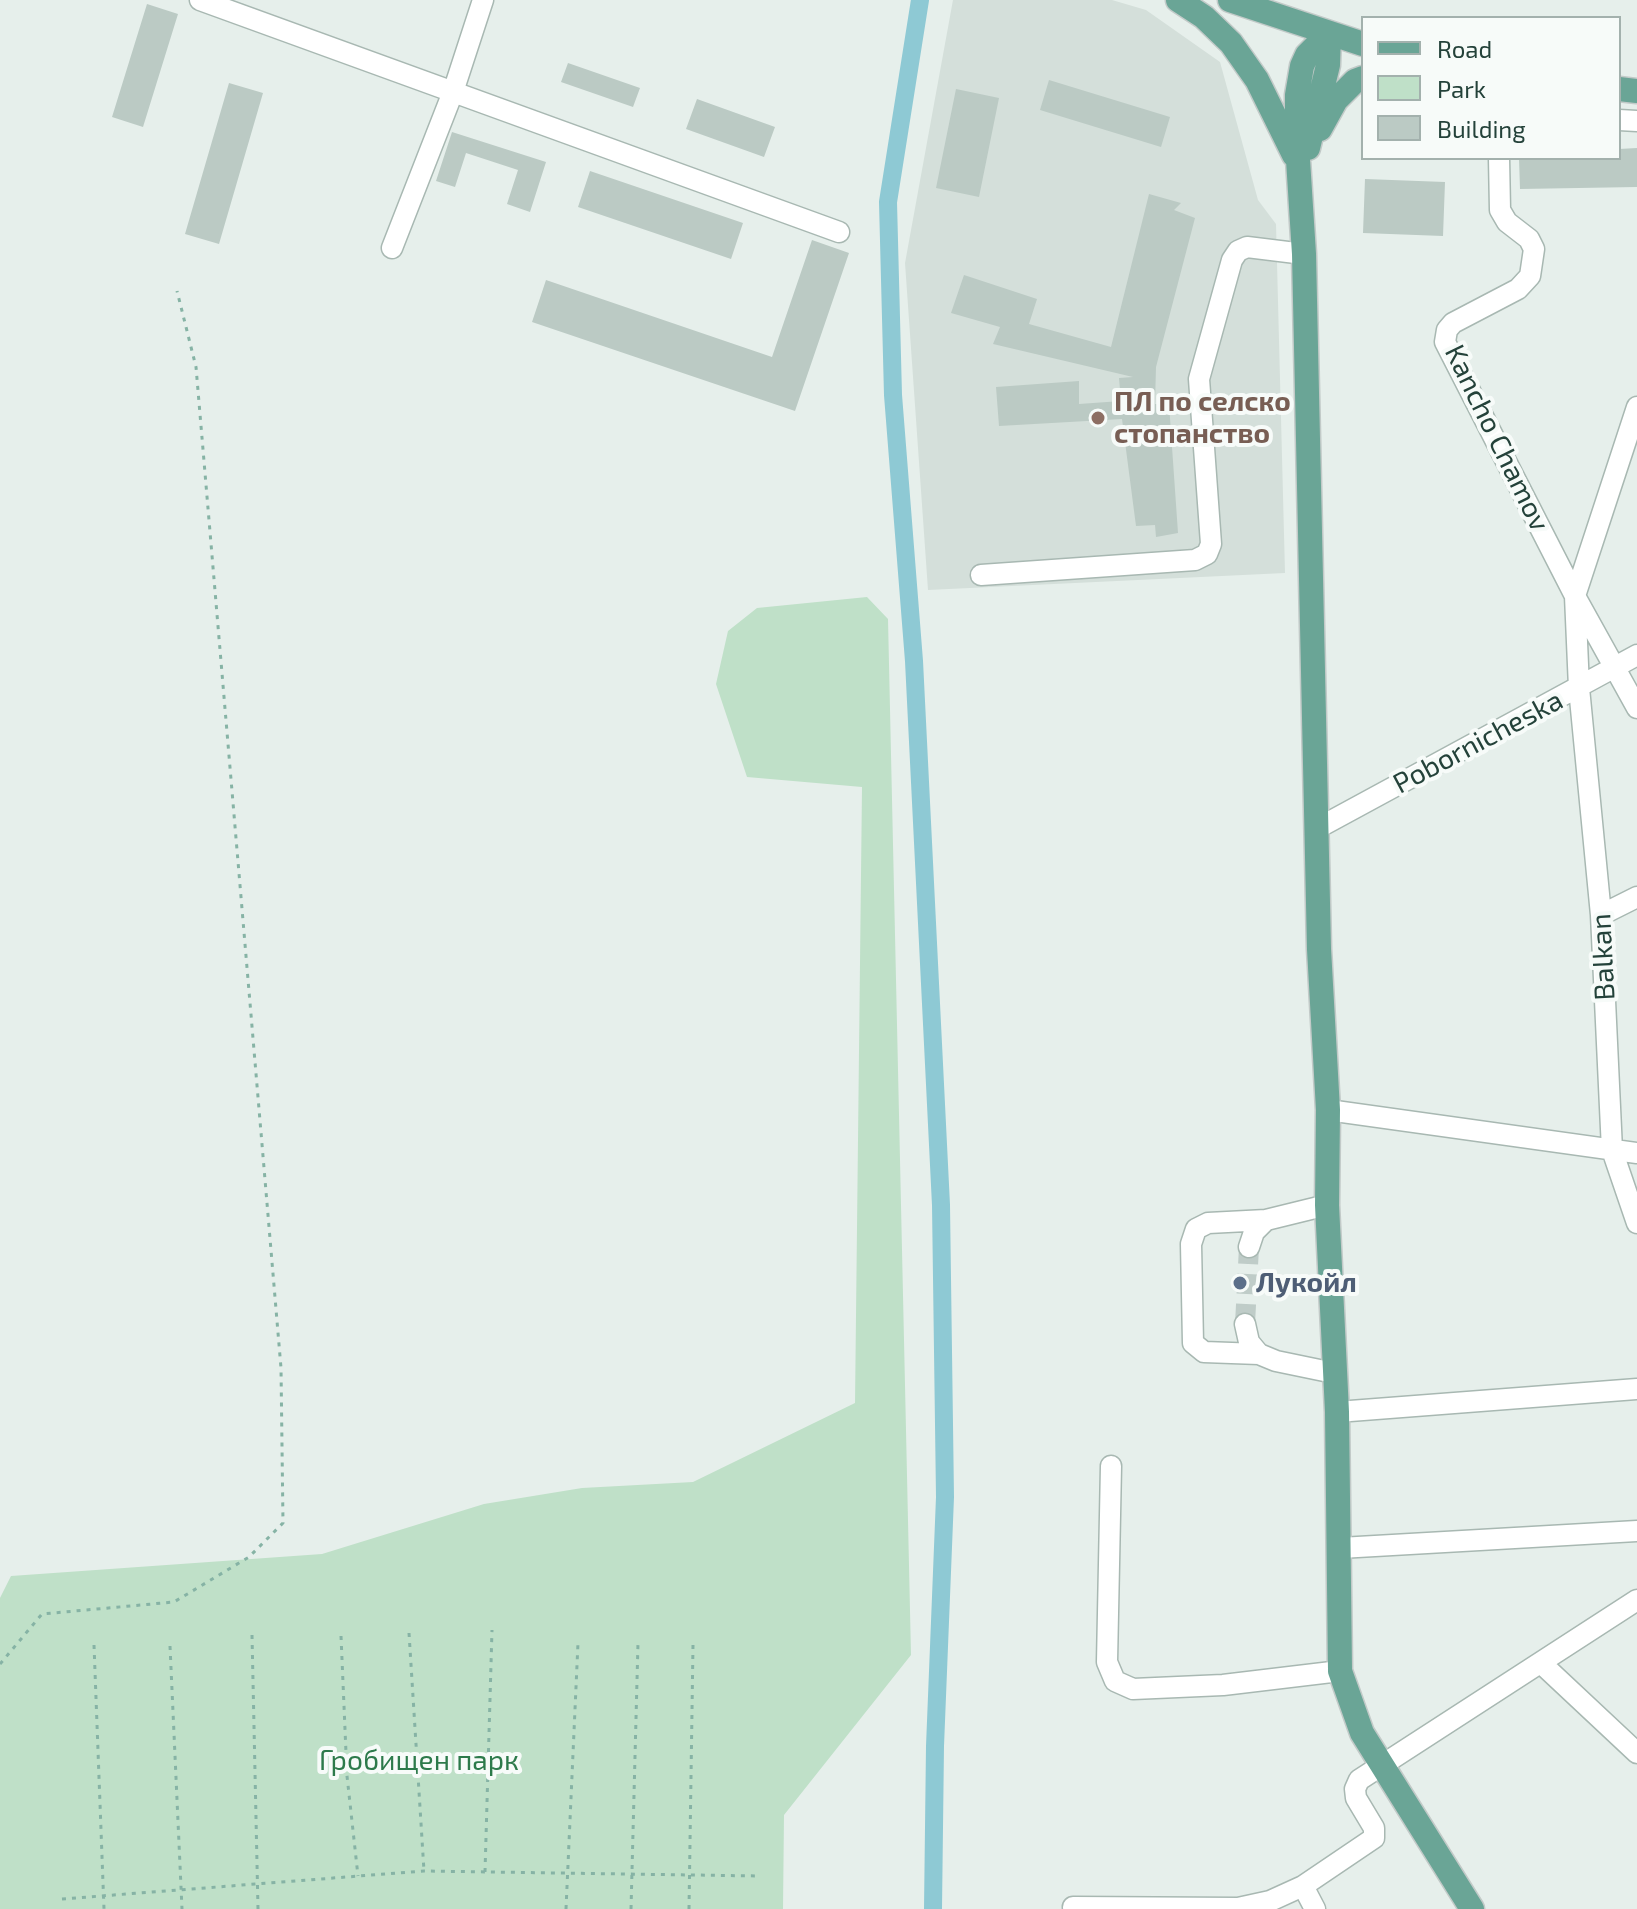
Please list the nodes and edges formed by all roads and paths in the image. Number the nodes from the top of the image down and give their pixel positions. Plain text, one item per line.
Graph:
1 (200, 0) edge
2 (483, 0) edge
3 (1178, 0) edge
4 (1230, 0) edge
5 (1329, 33) junction
6 (1361, 43) edge
7 (1361, 79) edge
8 (453, 92) junction
9 (1499, 160) edge
10 (1302, 165) junction
11 (839, 232) dead end
12 (392, 248) dead end
13 (1304, 254) junction
14 (177, 291) dead end
15 (1637, 407) edge
16 (981, 575) dead end
17 (1575, 596) junction
18 (1637, 655) edge
19 (1614, 668) junction
20 (1579, 688) junction
21 (1637, 708) edge
22 (1318, 828) junction
23 (1637, 897) edge
24 (1601, 915) junction
25 (1328, 1110) junction
26 (1612, 1150) junction
27 (1637, 1153) edge
28 (1327, 1205) junction
29 (1266, 1220) junction
30 (1637, 1223) edge
31 (1249, 1247) tunnel mouth
32 (1245, 1324) tunnel mouth
33 (1259, 1354) junction
34 (1334, 1373) junction
35 (1637, 1389) edge
36 (1337, 1412) junction
37 (1111, 1466) dead end
38 (1637, 1531) edge
39 (1340, 1548) junction
40 (1637, 1600) edge
41 (492, 1630) dead end
42 (409, 1633) dead end
43 (252, 1635) dead end
44 (341, 1636) dead end
45 (578, 1643) dead end
46 (638, 1643) dead end
47 (94, 1645) dead end
48 (693, 1645) dead end
49 (170, 1646) dead end
50 (0, 1664) edge
51 (1542, 1664) junction
52 (1340, 1671) junction
53 (1637, 1753) edge
54 (1383, 1766) junction
55 (424, 1871) junction
56 (485, 1872) junction
57 (568, 1873) junction
58 (632, 1874) junction
59 (689, 1875) junction
60 (358, 1876) junction
61 (760, 1876) dead end
62 (258, 1884) junction
63 (1303, 1886) junction
64 (181, 1889) junction
65 (103, 1896) junction
66 (62, 1899) dead end
67 (1073, 1907) edge
68 (104, 1909) edge
69 (182, 1909) edge
70 (258, 1909) edge
71 (566, 1909) edge
72 (631, 1909) edge
73 (689, 1909) edge
74 (1315, 1909) edge
75 (1472, 1909) edge

1 - 8 street
2 - 8 street
3 - 10 main road
4 - 5 main road
5 - 6 main road
5 - 10 main road
7 - 10 main road
8 - 11 street
8 - 12 street
9 - 17 street, Kancho Chamov
10 - 13 main road
13 - 16 street
13 - 22 main road
14 - 50 path
15 - 17 street
17 - 19 street, Kancho Chamov
17 - 20 street, Balkan
18 - 19 street, Pobornicheska
19 - 20 street, Pobornicheska
19 - 21 street, Kancho Chamov
20 - 22 street, Pobornicheska
20 - 24 street, Balkan
22 - 25 main road
23 - 24 street
24 - 26 street, Balkan
25 - 26 street
25 - 28 main road
26 - 27 street
26 - 30 street, Balkan
28 - 29 street
28 - 34 main road
29 - 31 street
29 - 33 street
32 - 33 street
33 - 34 street
34 - 36 main road
35 - 36 street
36 - 39 main road
37 - 52 street
38 - 39 street
39 - 52 main road
40 - 51 street
41 - 56 path
42 - 55 path
43 - 62 path
44 - 60 path
45 - 57 path
46 - 58 path
47 - 65 path
48 - 59 path
49 - 64 path
51 - 53 street
51 - 54 street
52 - 54 main road
54 - 63 street
54 - 75 main road
55 - 56 path
55 - 60 path
56 - 57 path
57 - 58 path
57 - 71 path
58 - 59 path
58 - 72 path
59 - 61 path
59 - 73 path
60 - 62 path
62 - 64 path
62 - 70 path
63 - 67 street
63 - 74 street
64 - 65 path
64 - 69 path
65 - 66 path
65 - 68 path

